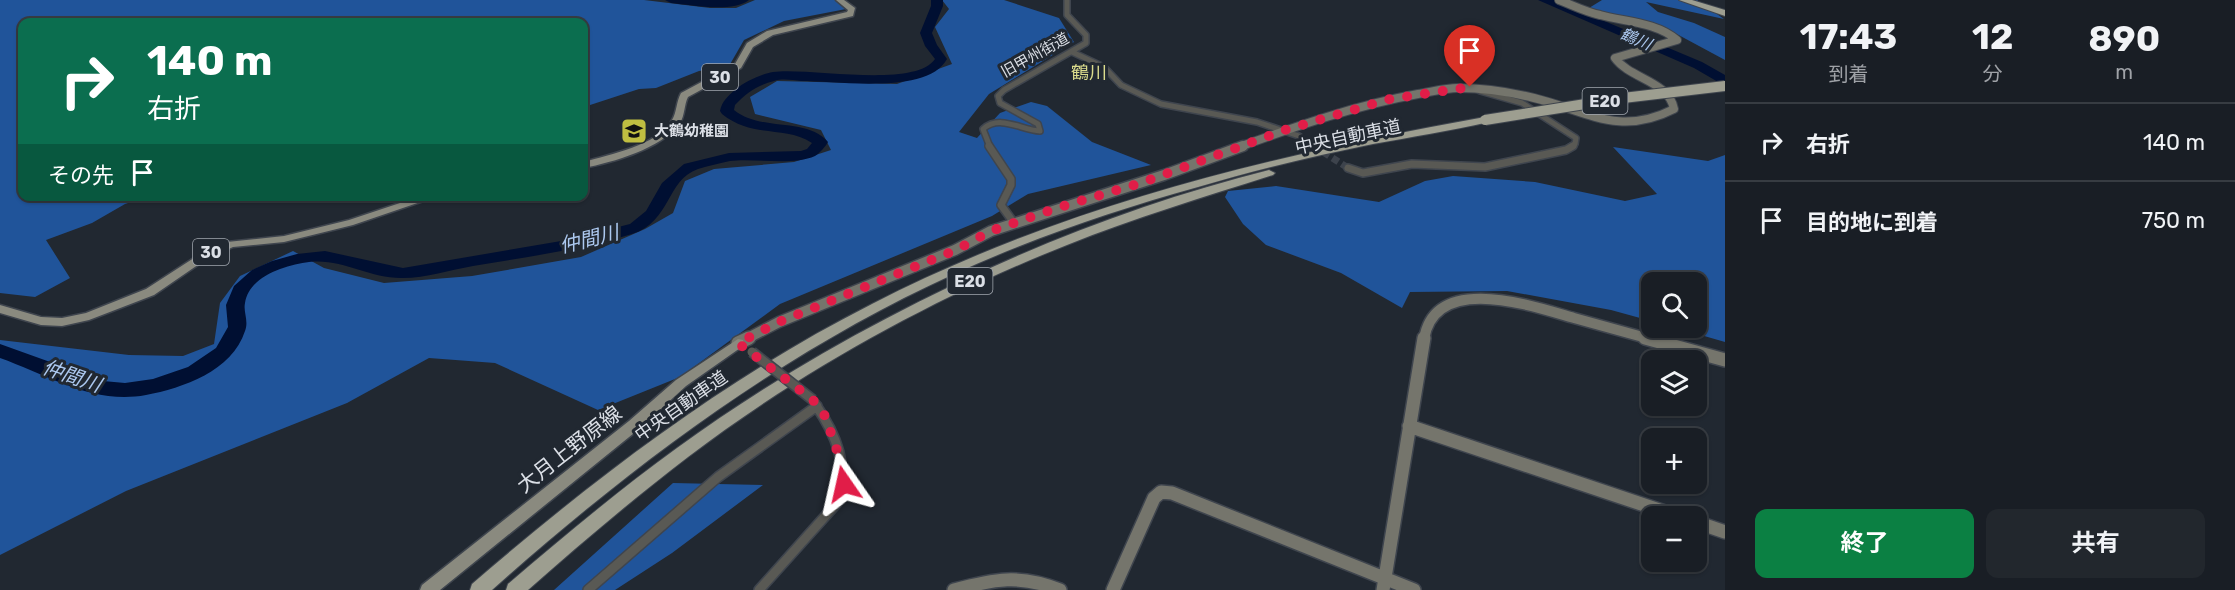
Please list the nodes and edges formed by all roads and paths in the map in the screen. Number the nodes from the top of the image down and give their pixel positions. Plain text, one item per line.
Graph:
1 (840, 0) edge
2 (1067, 0) edge
3 (1559, 0) edge
4 (1683, 0) edge
5 (1725, 13) edge
6 (1071, 52) junction
7 (1725, 86) edge
8 (1470, 87) junction
9 (1725, 93) edge
10 (1491, 123) junction
11 (1285, 130) junction
12 (1299, 136) tunnel mouth
13 (588, 164) edge
14 (1348, 168) tunnel mouth
15 (418, 201) edge
16 (1014, 223) junction
17 (0, 309) edge
18 (738, 343) junction
19 (1725, 360) edge
20 (815, 403) junction
21 (1409, 426) junction
22 (1647, 506) edge
23 (1707, 526) edge
24 (1725, 532) edge
25 (1384, 584) edge
26 (428, 590) edge
27 (479, 590) edge
28 (516, 590) edge
29 (588, 590) edge
30 (759, 590) edge
31 (954, 590) edge
32 (1060, 590) edge
33 (1113, 590) edge
34 (1414, 590) edge

1 - 13 main road, 30
2 - 6 street, 旧甲州街道
3 - 8 street
4 - 5 highway
6 - 11 street
6 - 16 street, 旧甲州街道
7 - 10 highway, 中央自動車道 / E20, bridge
8 - 11 street
8 - 14 street
9 - 10 highway, 中央自動車道 / E20
10 - 27 highway, 中央自動車道 / E20
10 - 28 highway, 中央自動車道 / E20
11 - 12 street
11 - 16 street
15 - 17 main road, 30
16 - 18 street
18 - 20 street, bridge
18 - 26 main road, 大月上野原線
19 - 21 street
20 - 29 street
20 - 30 street
21 - 22 street
21 - 25 street
23 - 24 street
25 - 33 street
25 - 34 street
31 - 32 street

